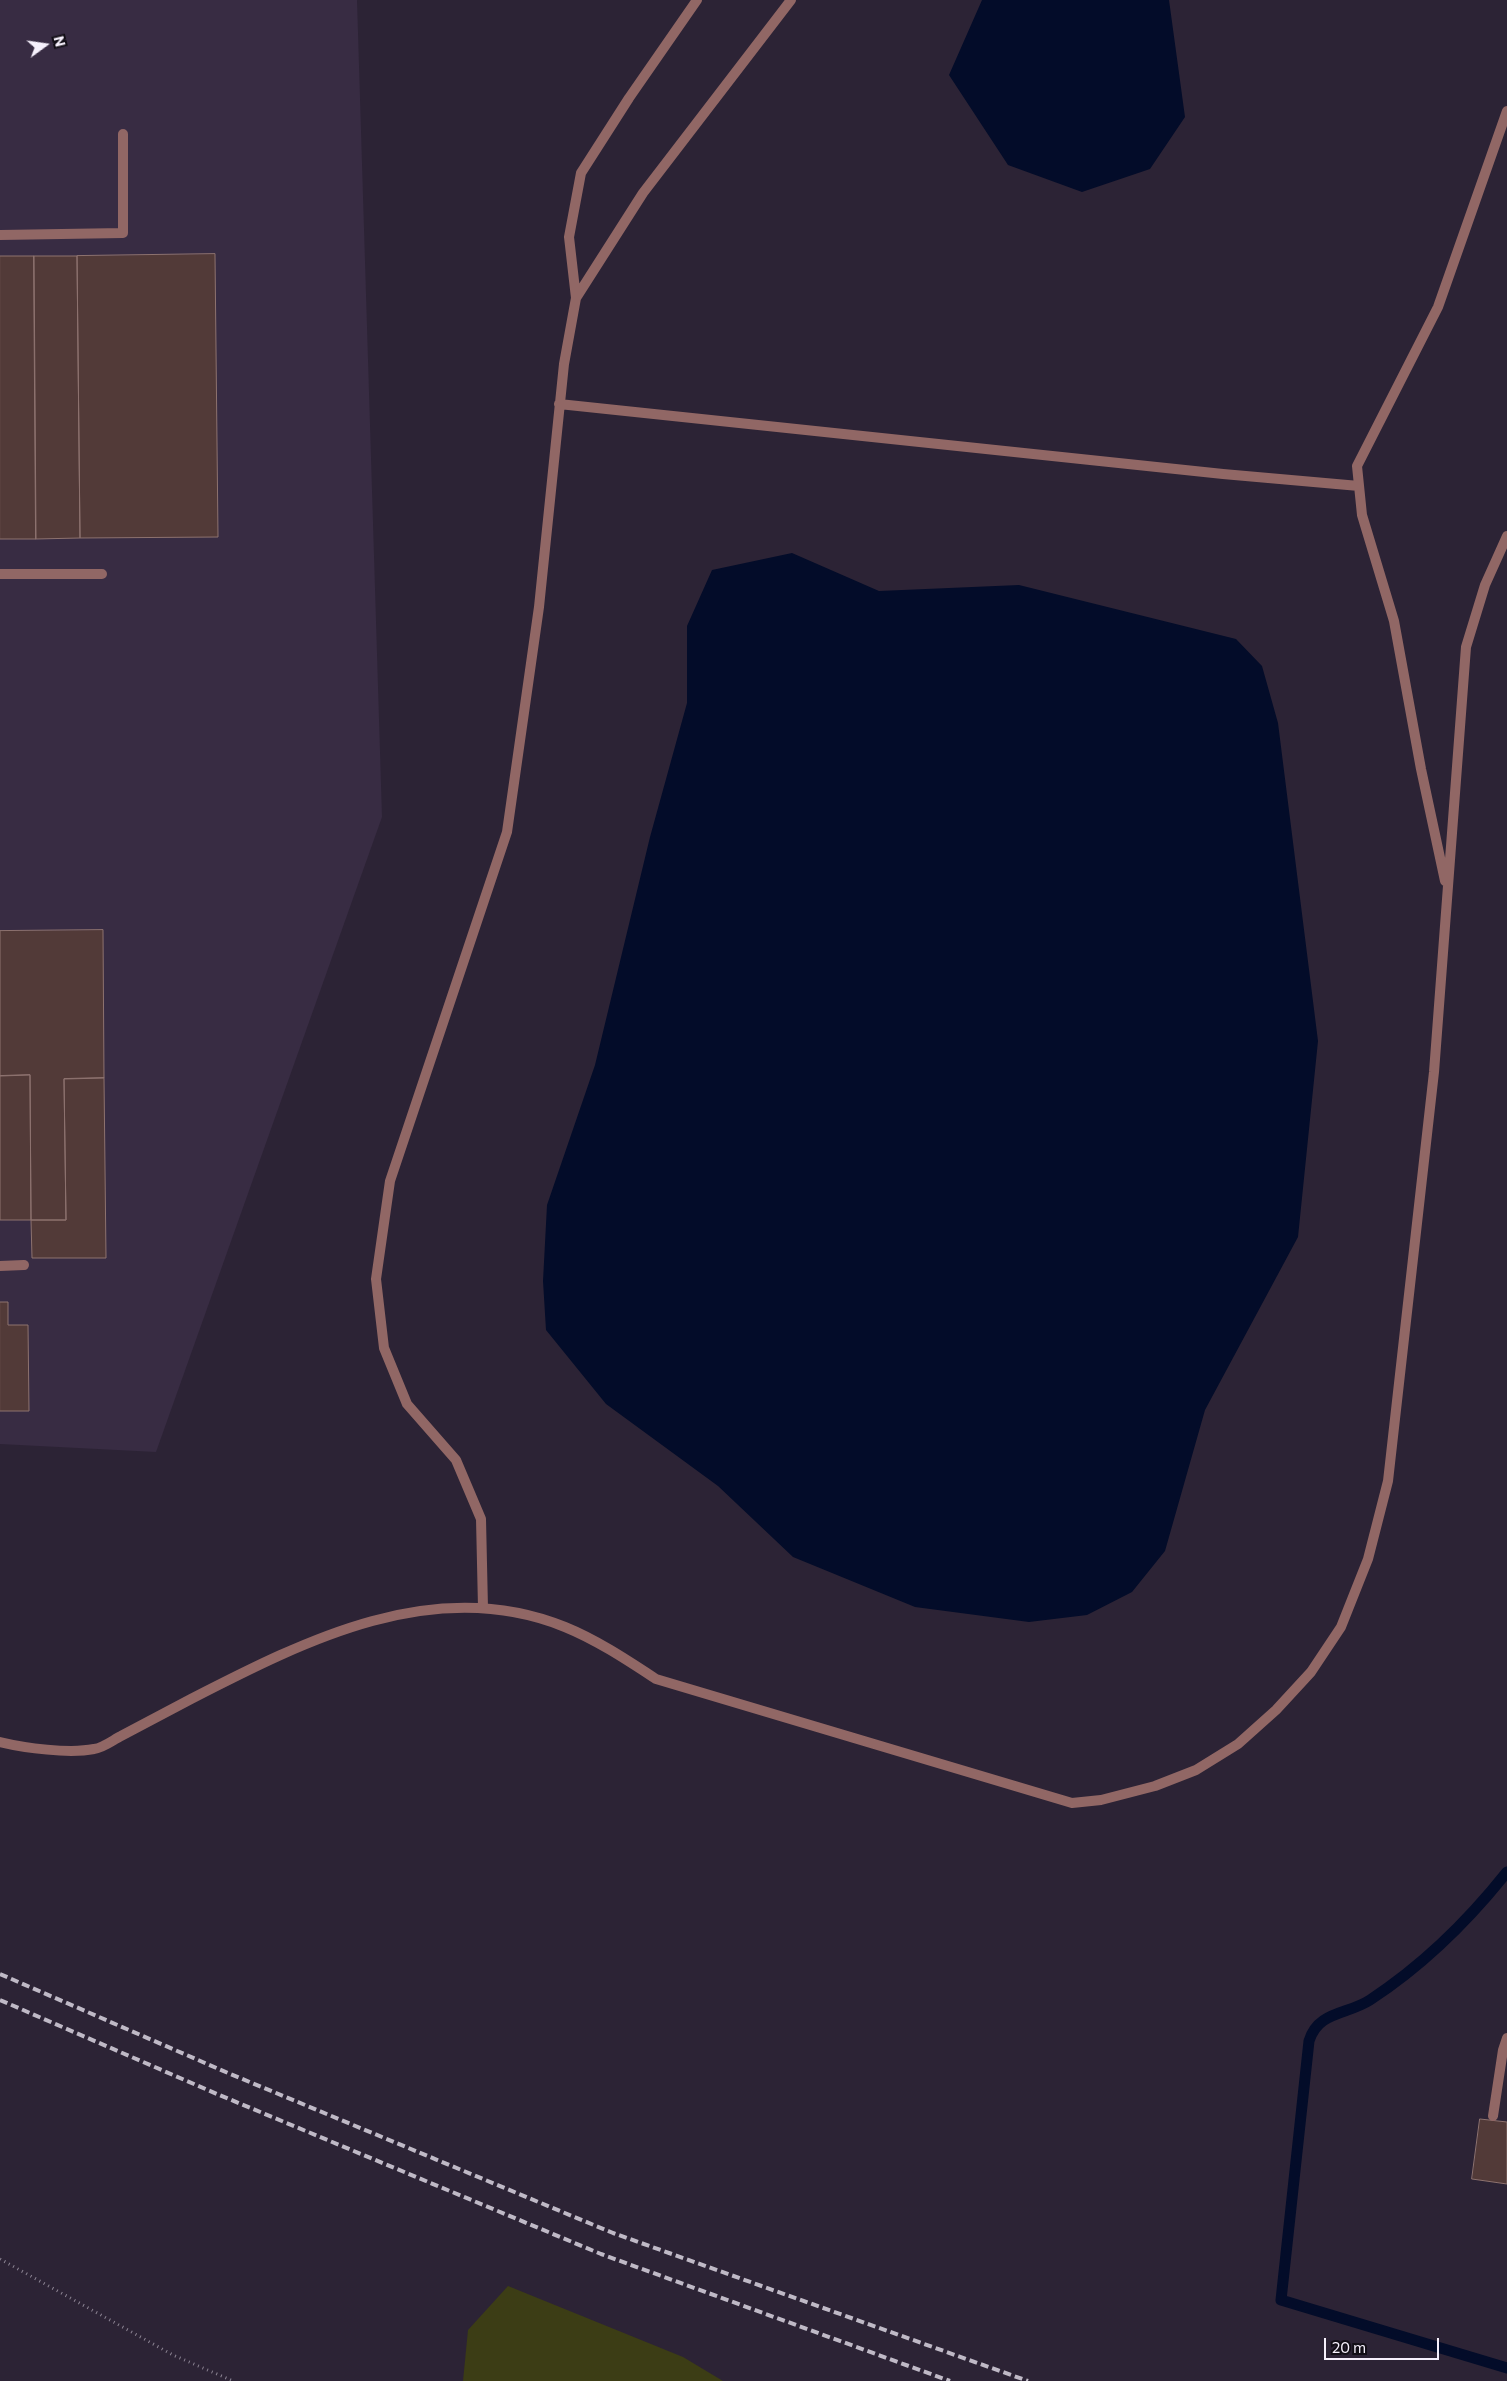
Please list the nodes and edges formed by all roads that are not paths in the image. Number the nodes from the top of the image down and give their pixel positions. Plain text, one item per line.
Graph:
1 (697, 0) edge
2 (791, 0) edge
3 (1507, 111) edge
4 (123, 134) dead end
5 (0, 235) edge
6 (576, 298) junction
7 (559, 404) junction
8 (1359, 486) junction
9 (1507, 536) edge
10 (0, 574) edge
11 (102, 574) dead end
12 (1448, 892) junction
13 (0, 1266) edge
14 (24, 1266) dead end
15 (483, 1608) junction
16 (0, 1742) edge
17 (1507, 2038) edge
18 (1494, 2116) dead end

1 - 6 lane
2 - 6 lane
3 - 8 lane
4 - 5 lane
6 - 7 lane
7 - 8 lane
7 - 15 lane
8 - 12 lane
9 - 12 lane
10 - 11 lane
12 - 15 lane
13 - 14 lane
15 - 16 lane
17 - 18 lane

